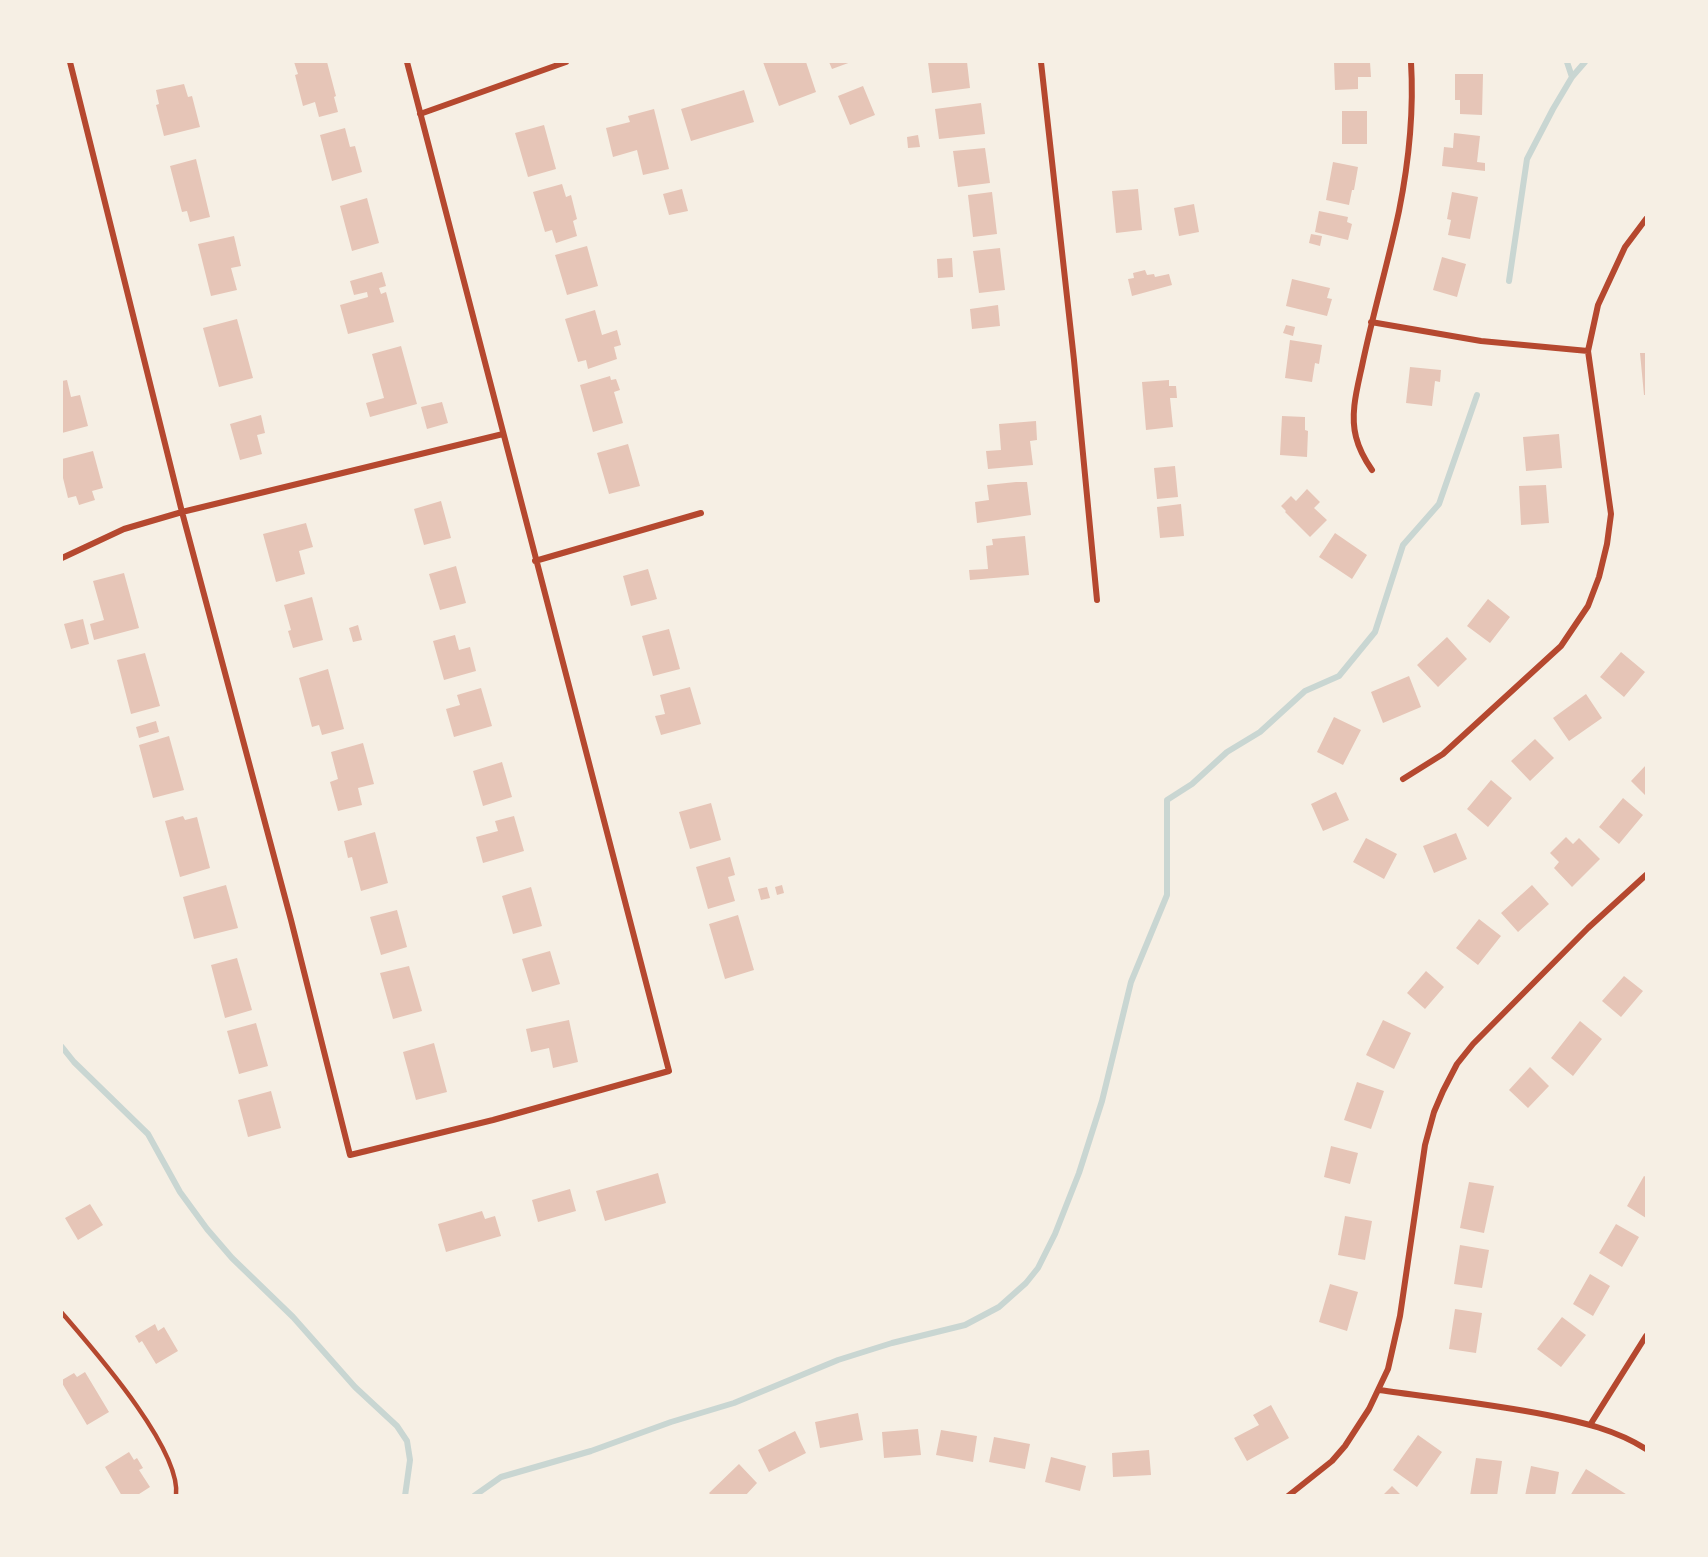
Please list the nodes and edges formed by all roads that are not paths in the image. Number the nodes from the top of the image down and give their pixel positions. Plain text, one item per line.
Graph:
1 (70, 62) edge
2 (407, 62) edge
3 (566, 62) edge
4 (1041, 62) edge
5 (1411, 62) edge
6 (420, 114) junction
7 (1647, 219) edge
8 (1371, 322) junction
9 (1588, 351) junction
10 (502, 434) junction
11 (1372, 470) dead end
12 (182, 512) junction
13 (701, 513) dead end
14 (62, 558) edge
15 (535, 561) junction
16 (1097, 600) dead end
17 (1403, 779) dead end
18 (1647, 875) edge
19 (62, 1313) edge
20 (1647, 1336) edge
21 (1379, 1390) junction
22 (1590, 1425) junction
23 (1647, 1449) edge
24 (176, 1496) edge
25 (1288, 1496) edge

1 - 12 street
2 - 6 street
3 - 6 street
4 - 16 street
5 - 8 street
6 - 10 street
7 - 9 street
8 - 9 street
8 - 11 street
9 - 17 street
10 - 12 street
10 - 15 street
12 - 14 street
12 - 15 street
13 - 15 street
18 - 21 street
19 - 24 lane
20 - 22 street
21 - 22 street
21 - 25 street
22 - 23 street

